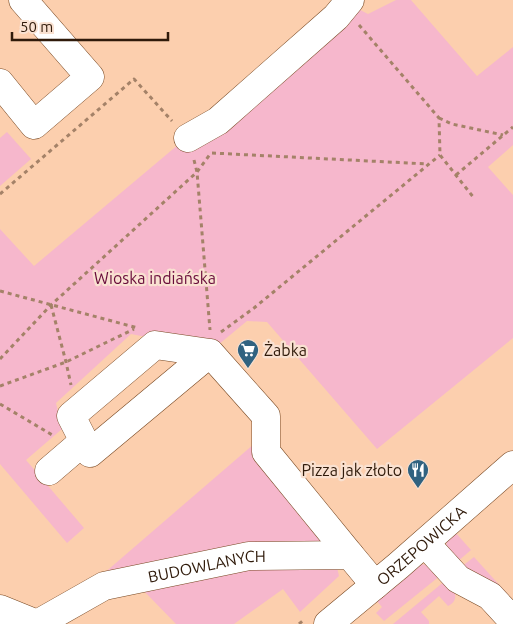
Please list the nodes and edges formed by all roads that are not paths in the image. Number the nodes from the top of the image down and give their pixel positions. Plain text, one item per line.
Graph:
1 (24, 0) edge
2 (347, 4) edge
3 (0, 83) edge
4 (188, 138) road end
5 (211, 346) junction
6 (84, 441) junction
7 (513, 465) edge
8 (49, 471) dead end
9 (424, 543) junction
10 (350, 555) junction
11 (375, 585) junction
12 (0, 609) edge
13 (513, 621) edge
14 (37, 624) edge
15 (328, 624) edge

1 - 3 street
2 - 4 street
5 - 6 street
5 - 6 street
5 - 10 street
6 - 8 street
7 - 9 street, ORZEPOWICKA
9 - 11 street, ORZEPOWICKA
9 - 13 street
10 - 11 street
10 - 14 street, BUDOWLANYCH
11 - 15 street, ORZEPOWICKA
12 - 14 street, BUDOWLANYCH

